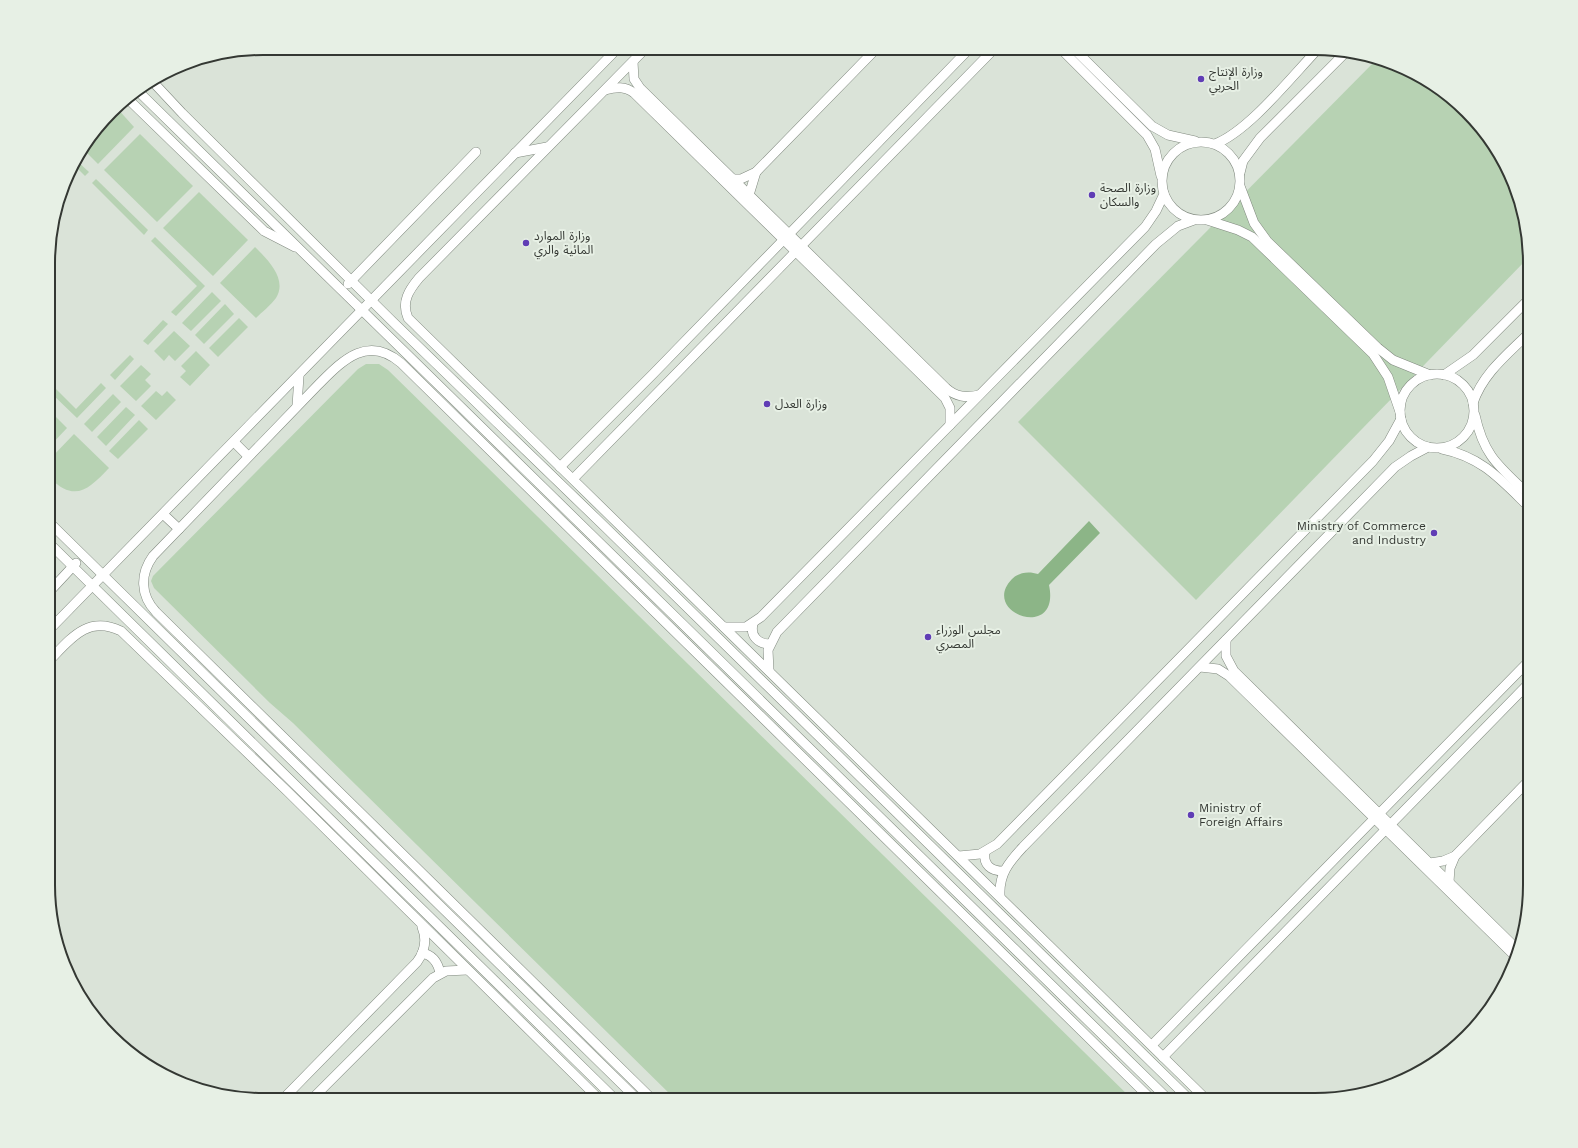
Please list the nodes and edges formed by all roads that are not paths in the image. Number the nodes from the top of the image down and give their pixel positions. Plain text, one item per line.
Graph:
1 (611, 55) edge
2 (640, 55) edge
3 (870, 55) edge
4 (963, 55) edge
5 (988, 55) edge
6 (1067, 55) edge
7 (1080, 55) edge
8 (1312, 55) edge
9 (1341, 57) edge
10 (633, 62) junction
11 (156, 85) edge
12 (605, 90) junction
13 (141, 94) edge
14 (131, 102) edge
15 (1203, 142) junction
16 (1215, 144) junction
17 (547, 147) junction
18 (476, 152) dead end
19 (515, 153) junction
20 (756, 172) junction
21 (1240, 174) junction
22 (1162, 178) junction
23 (733, 179) junction
24 (1240, 186) junction
25 (1164, 194) junction
26 (750, 195) junction
27 (1194, 220) junction
28 (1207, 220) junction
29 (786, 238) junction
30 (798, 249) junction
31 (303, 251) junction
32 (352, 280) junction
33 (342, 290) junction
34 (372, 301) junction
35 (1523, 305) edge
36 (363, 311) junction
37 (1523, 339) edge
38 (451, 360) junction
39 (443, 368) junction
40 (1430, 375) junction
41 (1444, 375) junction
42 (299, 376) junction
43 (432, 380) junction
44 (425, 388) junction
45 (979, 395) junction
46 (297, 406) junction
47 (1474, 407) junction
48 (1401, 416) junction
49 (950, 425) junction
50 (234, 442) junction
51 (1428, 447) junction
52 (1439, 448) junction
53 (248, 456) junction
54 (560, 467) junction
55 (573, 479) junction
56 (1523, 489) edge
57 (1523, 501) edge
58 (163, 514) junction
59 (55, 529) edge
60 (178, 529) junction
61 (55, 549) edge
62 (82, 557) junction
63 (72, 567) junction
64 (102, 576) junction
65 (55, 586) edge
66 (92, 586) junction
67 (55, 624) edge
68 (753, 624) junction
69 (724, 628) junction
70 (181, 637) junction
71 (1226, 640) junction
72 (770, 644) junction
73 (173, 645) junction
74 (55, 655) edge
75 (1200, 667) junction
76 (1523, 667) edge
77 (769, 671) junction
78 (764, 684) junction
79 (786, 688) junction
80 (1523, 689) edge
81 (754, 694) junction
82 (777, 696) junction
83 (1523, 786) edge
84 (1378, 816) junction
85 (1388, 827) junction
86 (985, 852) junction
87 (959, 856) junction
88 (1455, 856) junction
89 (1430, 863) junction
90 (1003, 871) junction
91 (1450, 882) junction
92 (1000, 895) junction
93 (422, 925) junction
94 (1514, 946) edge
95 (422, 953) junction
96 (1512, 953) edge
97 (1060, 957) junction
98 (1053, 965) junction
99 (467, 970) junction
100 (440, 973) junction
101 (1152, 1045) junction
102 (1163, 1057) junction
103 (289, 1093) edge
104 (318, 1093) edge
105 (593, 1093) edge
106 (609, 1093) edge
107 (631, 1093) edge
108 (646, 1093) edge
109 (1145, 1093) edge
110 (1162, 1093) edge
111 (1183, 1093) edge
112 (1200, 1093) edge

1 - 19 street
2 - 10 street
3 - 20 street
4 - 29 street
5 - 30 street
6 - 22 street
7 - 15 street
8 - 16 street
9 - 21 street
10 - 12 street
10 - 23 street
11 - 32 street
12 - 17 street
12 - 29 street
13 - 31 street
14 - 31 street
15 - 16 street
15 - 22 street
16 - 21 street
17 - 19 street
17 - 38 street
18 - 32 street
19 - 34 street
20 - 23 street
20 - 26 street
21 - 24 street
22 - 25 street
23 - 26 street
24 - 28 street
24 - 40 street
25 - 27 street
25 - 45 street
26 - 29 street
27 - 28 street
27 - 72 street
28 - 48 street
29 - 30 street
29 - 54 street
30 - 45 street
30 - 49 street
30 - 55 street
31 - 33 street
32 - 33 street
32 - 34 street
33 - 36 street
34 - 36 street
34 - 39 street
35 - 41 street
36 - 42 street
36 - 43 street
37 - 47 street
38 - 39 street
38 - 54 street
39 - 78 street
40 - 41 street
40 - 48 street
41 - 47 street
42 - 46 street
42 - 50 street
43 - 44 street
43 - 81 street
44 - 46 street
44 - 109 street
45 - 49 street
46 - 53 street
47 - 52 street
47 - 56 street
48 - 51 street
48 - 86 street
49 - 68 street
50 - 53 street
50 - 58 street
51 - 52 street
51 - 71 street
52 - 57 street
53 - 60 street
54 - 55 street
55 - 69 street
58 - 60 street
58 - 64 street
59 - 62 street
60 - 70 street
61 - 63 street
62 - 63 street
62 - 64 street
63 - 65 street
63 - 66 street
64 - 66 street
64 - 73 street
66 - 67 street
66 - 106 street
68 - 69 street
68 - 72 street
69 - 77 street
70 - 73 street
70 - 108 street
71 - 75 street
71 - 84 street
72 - 77 street
73 - 107 street
74 - 93 street
75 - 84 street
75 - 90 street
76 - 84 street
77 - 79 street
78 - 81 street
78 - 82 street
79 - 82 street
79 - 87 street
80 - 85 street
81 - 110 street
82 - 98 street
83 - 88 street
84 - 85 street
84 - 101 street
85 - 89 street
85 - 96 street
85 - 102 street
86 - 87 street
86 - 90 street
87 - 92 street
88 - 89 street
88 - 91 street
89 - 91 street
90 - 92 street
91 - 94 street
92 - 97 street
93 - 95 street
93 - 99 street
95 - 100 street
95 - 103 street
97 - 98 street
97 - 101 street
98 - 111 street
99 - 100 street
99 - 105 street
100 - 104 street
101 - 102 street
102 - 112 street

